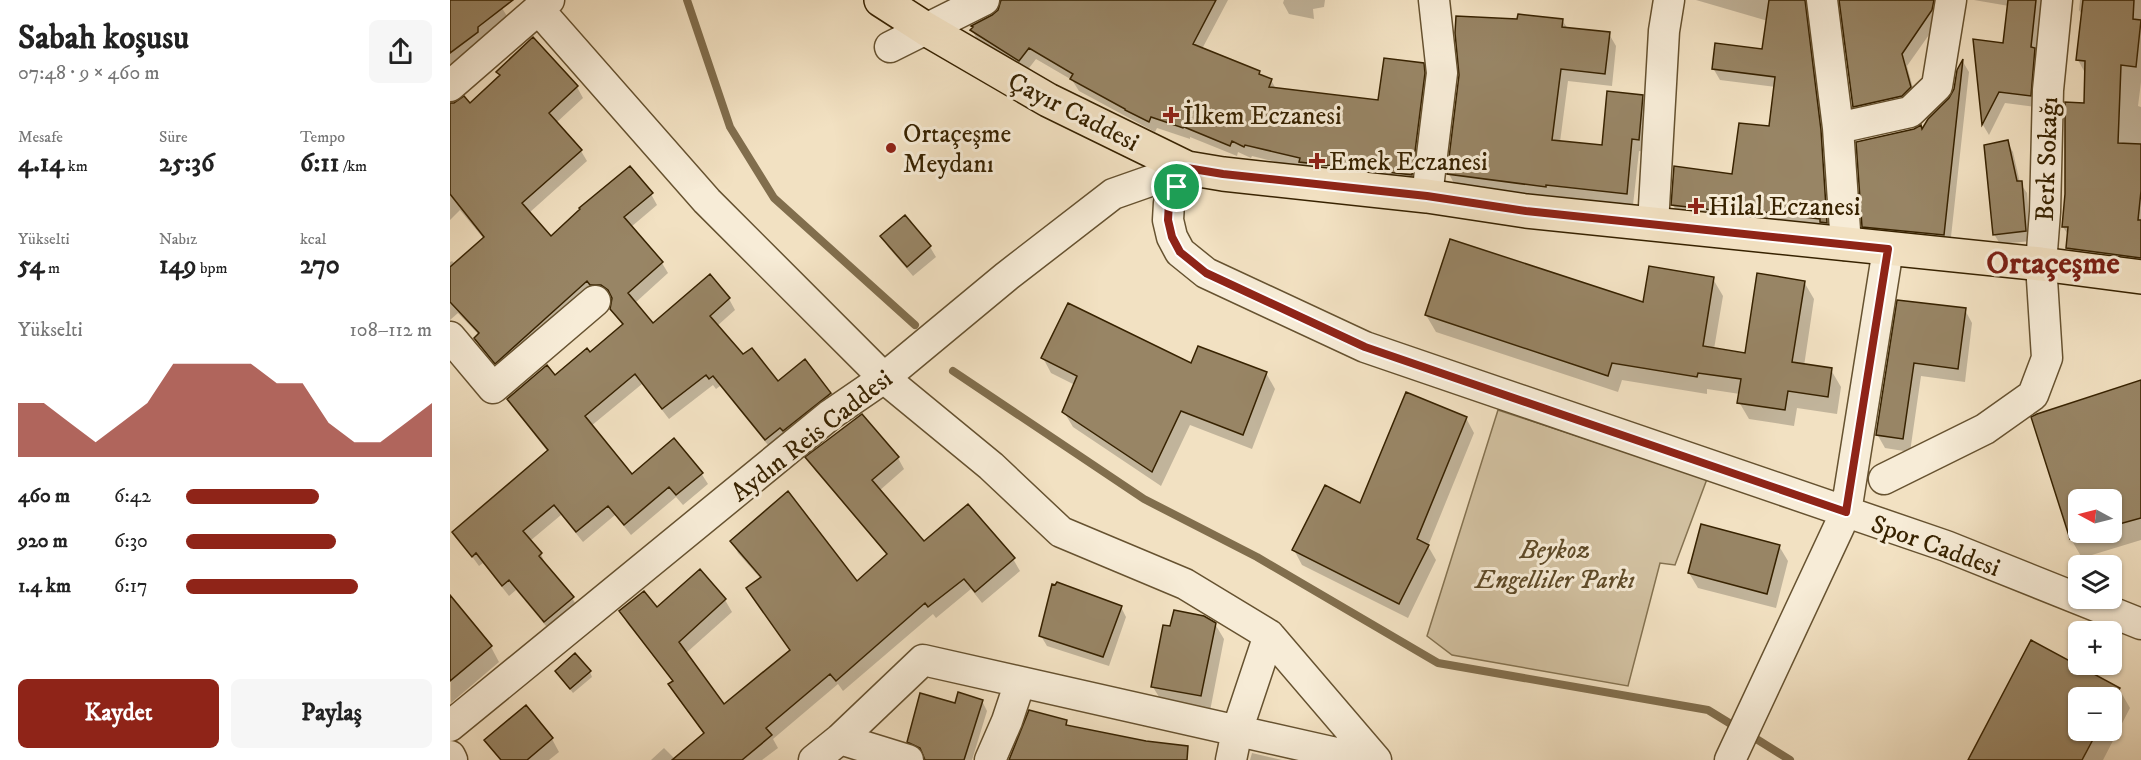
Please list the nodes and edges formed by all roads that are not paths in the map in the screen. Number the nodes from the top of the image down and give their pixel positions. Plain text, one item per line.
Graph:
1 (881, 0) edge
2 (984, 0) edge
3 (1434, 0) edge
4 (1669, 0) edge
5 (1822, 0) edge
6 (1952, 0) edge
7 (2057, 0) edge
8 (544, 5) edge
9 (926, 29) junction
10 (890, 46) dead end
11 (450, 86) edge
12 (1838, 128) junction
13 (1187, 168) junction
14 (1427, 196) junction
15 (1653, 225) junction
16 (1846, 245) junction
17 (1888, 249) junction
18 (2041, 264) junction
19 (2141, 277) edge
20 (595, 301) dead end
21 (450, 337) edge
22 (884, 378) junction
23 (1884, 479) dead end
24 (1846, 512) junction
25 (2141, 624) edge
26 (1269, 635) junction
27 (1020, 682) junction
28 (450, 726) edge
29 (1237, 731) junction
30 (840, 739) junction
31 (450, 756) edge
32 (452, 760) edge
33 (814, 760) edge
34 (908, 760) edge
35 (990, 760) edge
36 (1231, 760) edge
37 (1367, 760) edge
38 (1376, 760) edge
39 (1730, 760) edge

1 - 9 main road, Çayır Caddesi
2 - 9 street
3 - 14 street
4 - 15 street
5 - 12 street
6 - 12 street
7 - 18 street, Berk Sokağı
8 - 11 street
8 - 22 street
9 - 10 street
9 - 13 main road, Çayır Caddesi
12 - 16 street
13 - 14 main road, Çayır Caddesi
13 - 22 street, Aydın Reis Caddesi
13 - 24 street, Spor Caddesi
14 - 15 main road, Çayır Caddesi
15 - 16 main road, Çayır Caddesi
16 - 17 main road, Çayır Caddesi
17 - 18 main road, Çayır Caddesi
17 - 24 street
18 - 19 main road, Çayır Caddesi
18 - 23 street, Berk Sokağı
20 - 21 street
22 - 26 street
22 - 28 street, Aydın Reis Caddesi
24 - 25 street, Spor Caddesi
24 - 39 street
26 - 29 street
26 - 38 street
27 - 29 street
27 - 30 street
27 - 35 street
29 - 36 street
29 - 37 street
30 - 33 street
30 - 34 street
31 - 32 street

